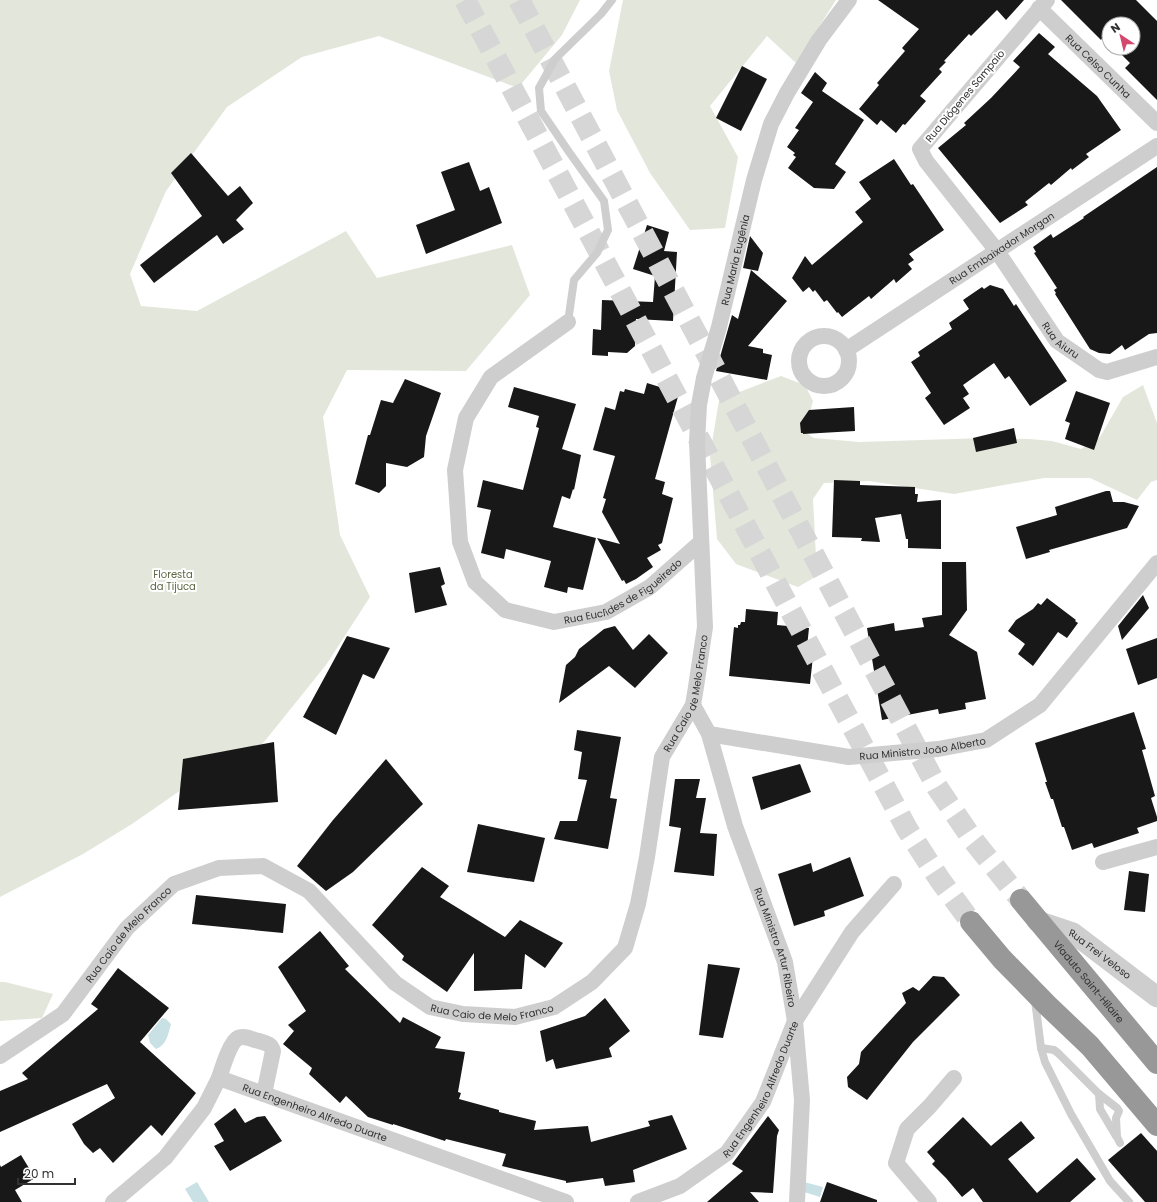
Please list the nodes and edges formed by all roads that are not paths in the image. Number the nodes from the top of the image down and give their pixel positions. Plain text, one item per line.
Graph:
1 (612, 0) edge
2 (849, 0) edge
3 (1043, 4) edge
4 (1157, 124) edge
5 (1157, 146) edge
6 (997, 250) junction
7 (568, 322) joint
8 (846, 350) dead end
9 (1157, 357) edge
10 (701, 542) junction
11 (1157, 563) edge
12 (692, 705) junction
13 (709, 734) junction
14 (1157, 847) edge
15 (1103, 862) dead end
16 (894, 884) dead end
17 (1021, 900) tunnel mouth
18 (1038, 921) junction
19 (971, 922) tunnel mouth
20 (1034, 991) junction
21 (1157, 997) edge
22 (795, 1021) junction
23 (1090, 1046) junction
24 (1041, 1048) junction
25 (0, 1056) edge
26 (1157, 1063) edge
27 (219, 1078) junction
28 (954, 1078) dead end
29 (264, 1094) junction
30 (1099, 1094) junction
31 (1157, 1108) edge
32 (1104, 1116) junction
33 (1116, 1118) junction
34 (1157, 1125) edge
35 (113, 1202) edge
36 (566, 1202) edge
37 (638, 1202) edge
38 (797, 1202) edge
39 (929, 1202) edge
40 (1129, 1202) edge

1 - 7 lane
2 - 10 street, Rua Maria Eugênia
3 - 4 street, Rua Celso Cunha
3 - 6 street, Rua Diógenes Sampaio
5 - 6 street, Rua Embaixador Morgan
6 - 8 street, Rua Embaixador Morgan
6 - 9 street, Rua Aiuru
7 - 10 street, Rua Euclides de Figueiredo
10 - 12 street, Rua Caio de Melo Franco
11 - 13 street, Rua Ministro João Alberto
12 - 13 street, Rua Ministro Artur Ribeiro
12 - 25 street, Rua Caio de Melo Franco
13 - 22 street, Rua Ministro Artur Ribeiro
14 - 15 street
16 - 22 street, Rua Engenheiro Alfredo Duarte
17 - 18 highway, Viaduto Saint-Hilaire
18 - 21 street, Rua Frei Veloso
18 - 26 highway, Viaduto Saint-Hilaire
19 - 20 highway
20 - 23 highway
20 - 24 lane
22 - 37 street, Rua Engenheiro Alfredo Duarte
22 - 38 street, Rua Ministro Artur Ribeiro
23 - 31 highway
23 - 34 highway
24 - 30 lane
24 - 40 lane
27 - 29 street, Rua Engenheiro Alfredo Duarte
27 - 29 street
27 - 35 street
28 - 39 street
29 - 36 street, Rua Engenheiro Alfredo Duarte
30 - 32 lane
30 - 33 lane
32 - 33 lane
32 - 33 lane

